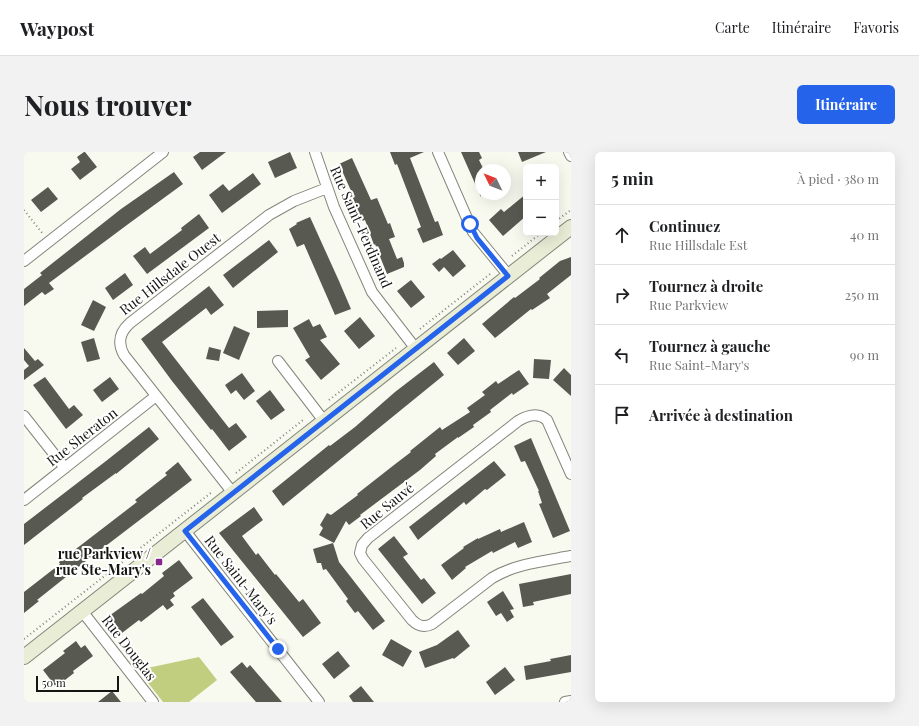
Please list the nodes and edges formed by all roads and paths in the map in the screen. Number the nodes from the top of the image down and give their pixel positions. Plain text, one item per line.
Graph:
1 (163, 152) edge
2 (317, 152) edge
3 (438, 152) edge
4 (569, 152) edge
5 (571, 156) edge
6 (326, 188) junction
7 (24, 210) edge
8 (571, 210) edge
9 (559, 219) edge
10 (571, 227) edge
11 (44, 235) dead end
12 (537, 236) edge
13 (512, 257) dead end
14 (24, 261) edge
15 (491, 273) dead end
16 (508, 276) junction
17 (419, 329) dead end
18 (395, 348) dead end
19 (416, 349) junction
20 (278, 361) dead end
21 (156, 396) junction
22 (329, 400) dead end
23 (24, 416) edge
24 (304, 420) dead end
25 (324, 421) junction
26 (65, 468) junction
27 (236, 473) dead end
28 (571, 474) edge
29 (213, 492) dead end
30 (233, 493) junction
31 (24, 500) edge
32 (185, 531) junction
33 (571, 556) edge
34 (82, 611) junction
35 (24, 639) edge
36 (24, 657) edge
37 (571, 701) edge
38 (153, 702) edge
39 (319, 702) edge
40 (565, 702) edge

1 - 14 street
2 - 6 street, Rue Saint-Ferdinand
3 - 16 street
4 - 5 street
6 - 19 street, Rue Saint-Ferdinand
6 - 21 street, Rue Hillsdale Ouest
7 - 11 path
8 - 9 path
10 - 16 street
12 - 13 path
15 - 17 path
16 - 19 street
18 - 22 path
19 - 25 street
20 - 25 street
21 - 26 street, Rue Sheraton
21 - 30 street, Rue Hillsdale Ouest
23 - 26 street
24 - 27 path
25 - 30 street
26 - 31 street, Rue Sheraton
28 - 33 street, Rue Sauvé
29 - 35 path
30 - 32 street
32 - 34 street
32 - 39 street, Rue Saint-Mary's
34 - 36 street
34 - 38 street, Rue Douglas
37 - 40 street

